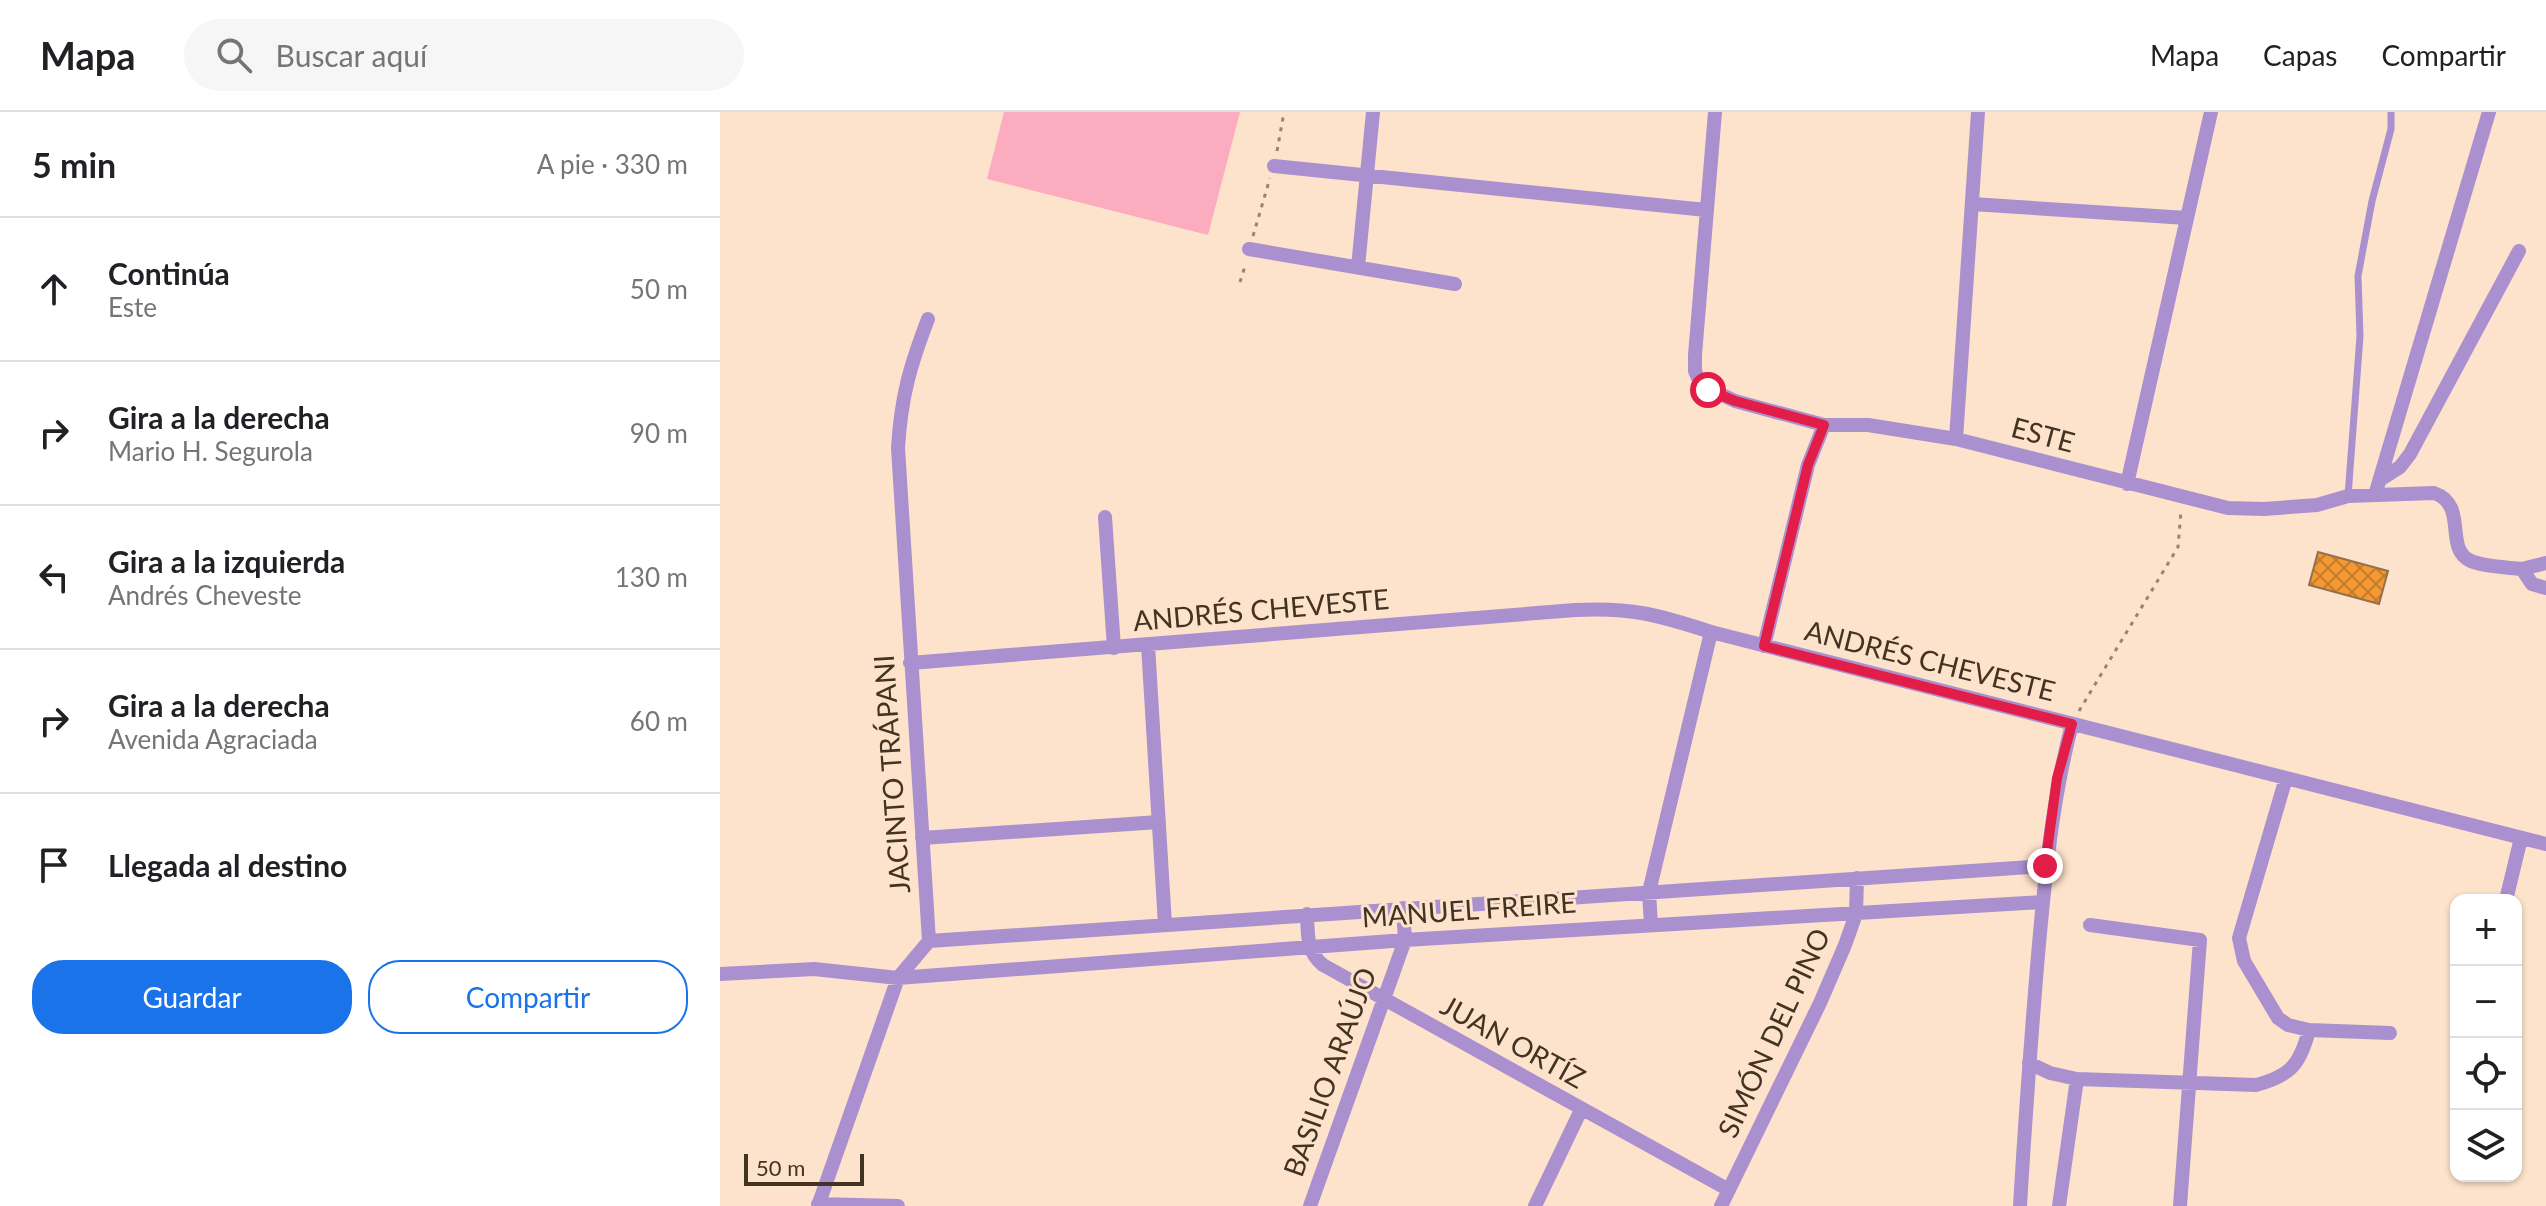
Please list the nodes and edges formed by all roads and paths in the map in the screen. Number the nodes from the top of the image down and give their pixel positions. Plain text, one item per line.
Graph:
1 (1284, 112) edge
2 (1373, 112) edge
3 (1715, 112) edge
4 (1978, 112) edge
5 (2211, 112) edge
6 (2391, 112) edge
7 (2489, 112) edge
8 (1274, 166) junction
9 (1366, 176) junction
10 (1972, 204) junction
11 (1706, 210) junction
12 (2187, 218) junction
13 (1249, 249) junction
14 (2519, 251) dead end
15 (1358, 267) junction
16 (1240, 282) dead end
17 (1455, 284) dead end
18 (928, 319) dead end
19 (1824, 425) junction
20 (1956, 439) junction
21 (2381, 479) junction
22 (2127, 484) junction
23 (2375, 495) junction
24 (2348, 496) junction
25 (2183, 499) junction
26 (1105, 517) dead end
27 (2546, 563) edge
28 (2522, 569) junction
29 (2546, 588) edge
30 (1711, 632) junction
31 (1148, 645) junction
32 (1764, 646) junction
33 (1114, 648) junction
34 (910, 663) junction
35 (2072, 724) junction
36 (2286, 778) junction
37 (1159, 822) junction
38 (922, 838) junction
39 (2521, 838) junction
40 (2546, 844) edge
41 (2045, 866) junction
42 (1857, 878) junction
43 (1649, 892) junction
44 (2507, 894) edge
45 (2042, 902) junction
46 (1403, 908) junction
47 (1307, 914) junction
48 (1856, 914) junction
49 (1165, 925) junction
50 (1651, 925) junction
51 (2090, 925) dead end
52 (1405, 940) junction
53 (929, 941) junction
54 (1309, 947) junction
55 (720, 974) edge
56 (898, 978) junction
57 (1385, 1000) junction
58 (2309, 1030) junction
59 (2390, 1033) dead end
60 (2029, 1063) junction
61 (2077, 1079) junction
62 (2189, 1082) junction
63 (1581, 1110) junction
64 (1729, 1190) junction
65 (818, 1205) edge
66 (898, 1206) edge
67 (1310, 1206) edge
68 (1535, 1206) edge
69 (1721, 1206) edge
70 (2020, 1206) edge
71 (2059, 1206) edge
72 (2180, 1206) edge

1 - 8 path
2 - 9 street
3 - 11 street
4 - 10 street
5 - 12 street
6 - 24 lane
7 - 21 street
8 - 9 street
8 - 13 path
9 - 11 street
9 - 15 street
10 - 12 street
10 - 20 street
11 - 19 street, ESTE
12 - 22 street
13 - 15 street
13 - 16 path
14 - 21 street
15 - 17 street
18 - 34 street, JACINTO TRÁPANI
19 - 20 street, ESTE
19 - 32 street
20 - 22 street, ESTE
21 - 23 street
22 - 25 street, ESTE
23 - 24 street, ESTE
23 - 28 street, ESTE
24 - 25 street, ESTE
25 - 35 path
26 - 33 street
27 - 28 street
28 - 29 street
30 - 31 street, ANDRÉS CHEVESTE
30 - 32 street, ANDRÉS CHEVESTE
30 - 43 street
31 - 33 street, ANDRÉS CHEVESTE
31 - 37 street
32 - 35 street, ANDRÉS CHEVESTE
33 - 34 street, ANDRÉS CHEVESTE
34 - 38 street, JACINTO TRÁPANI
35 - 36 street, ANDRÉS CHEVESTE
35 - 41 street
36 - 39 street, ANDRÉS CHEVESTE
36 - 58 street
37 - 38 street
37 - 49 street
38 - 53 street, JACINTO TRÁPANI
39 - 40 street, ANDRÉS CHEVESTE
39 - 44 street
41 - 42 street, MANUEL FREIRE
41 - 45 street
42 - 43 street, MANUEL FREIRE
42 - 48 street, SIMÓN DEL PINO
43 - 46 street, MANUEL FREIRE
43 - 50 street
45 - 48 street, MANUEL FREIRE
45 - 60 street
46 - 47 street, MANUEL FREIRE
46 - 52 street, BASILIO ARAÚJO
47 - 49 street, MANUEL FREIRE
47 - 54 street
48 - 50 street, MANUEL FREIRE
48 - 64 street, SIMÓN DEL PINO
49 - 53 street, MANUEL FREIRE
50 - 52 street, MANUEL FREIRE
51 - 62 street
52 - 54 street, MANUEL FREIRE
52 - 57 street, BASILIO ARAÚJO
53 - 56 street
54 - 56 street, MANUEL FREIRE
54 - 57 street, JUAN ORTÍZ
55 - 56 street, MANUEL FREIRE
56 - 65 street
57 - 63 street, JUAN ORTÍZ
57 - 67 street, BASILIO ARAÚJO
58 - 59 street
58 - 62 street
60 - 61 street
60 - 70 street
61 - 62 street
61 - 71 street
62 - 72 street
63 - 64 street, JUAN ORTÍZ
63 - 68 street
64 - 69 street, SIMÓN DEL PINO
65 - 66 street

